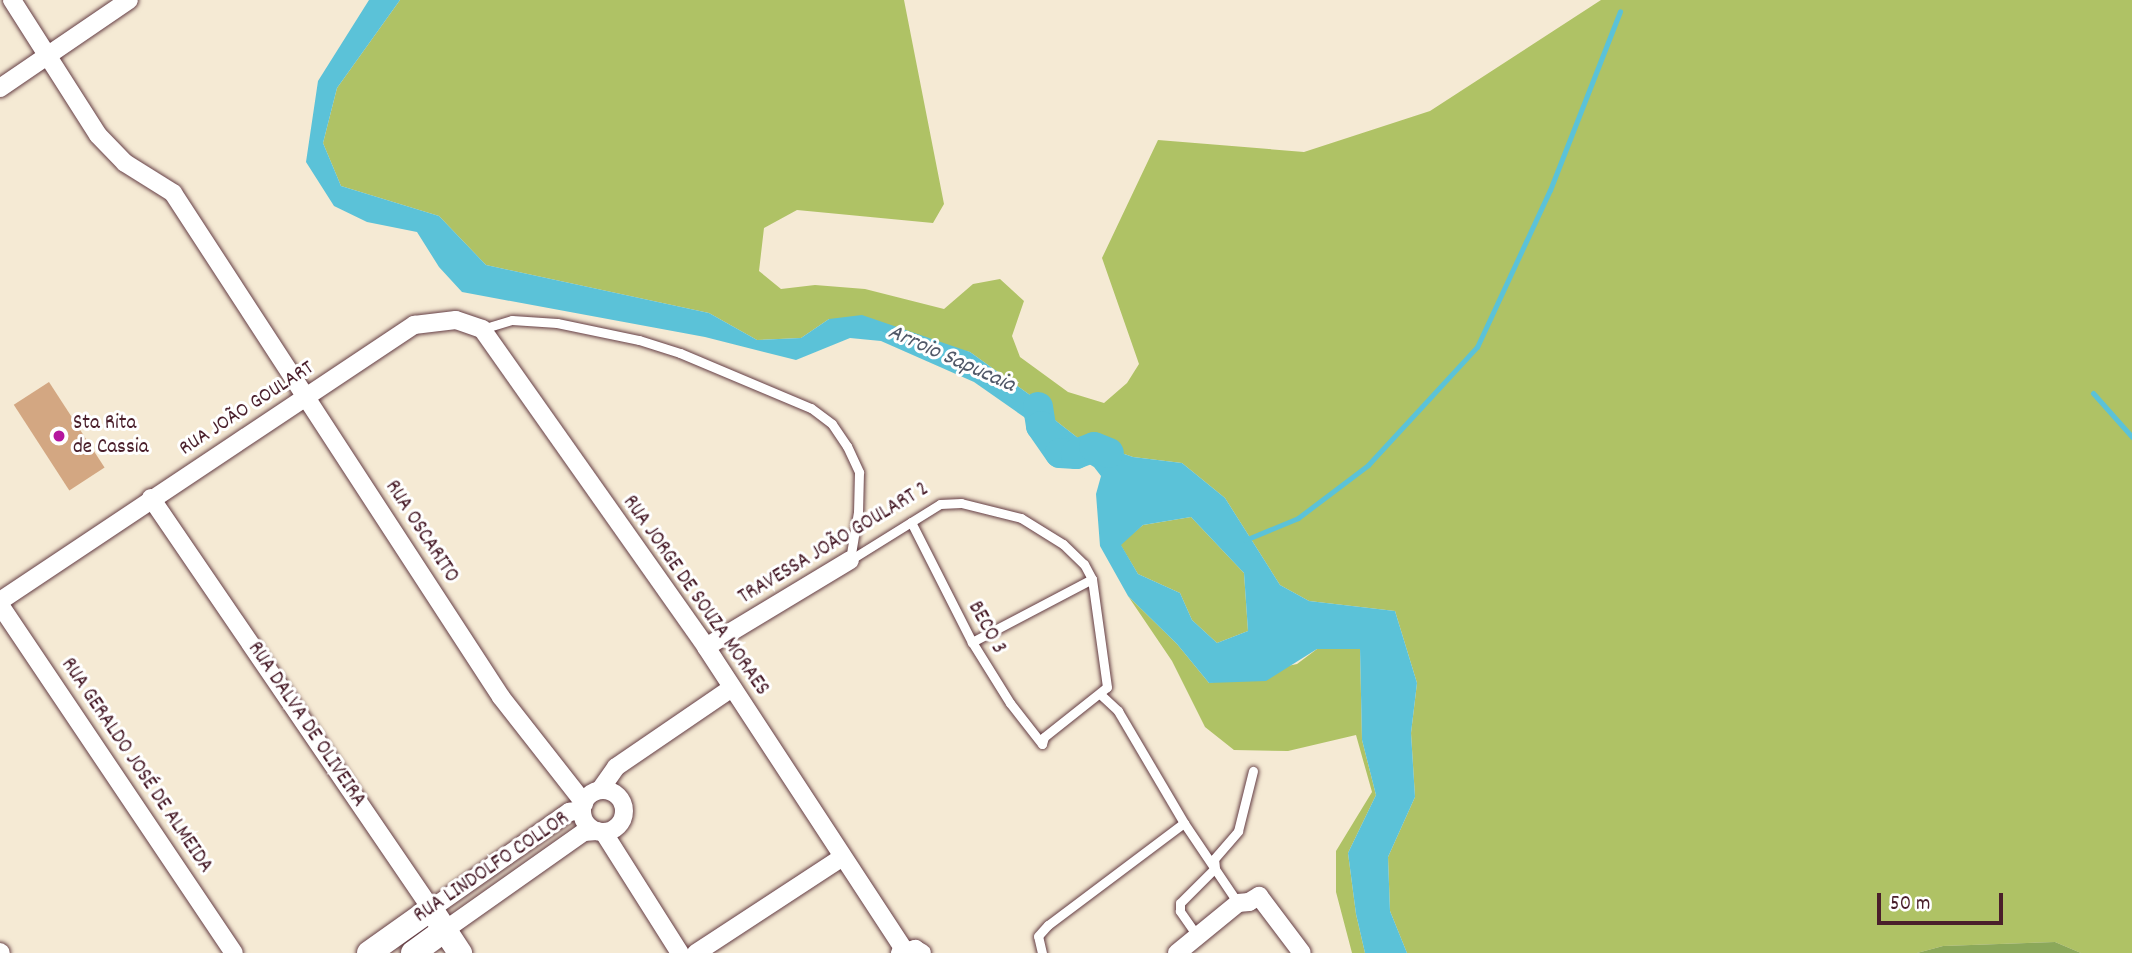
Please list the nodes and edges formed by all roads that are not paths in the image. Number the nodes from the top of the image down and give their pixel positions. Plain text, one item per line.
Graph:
1 (12, 0) edge
2 (129, 0) edge
3 (50, 54) junction
4 (0, 88) edge
5 (482, 329) junction
6 (307, 398) junction
7 (151, 498) junction
8 (911, 522) junction
9 (850, 560) junction
10 (1092, 579) junction
11 (0, 603) edge
12 (972, 642) junction
13 (706, 647) junction
14 (732, 688) junction
15 (1100, 694) junction
16 (1253, 771) dead end
17 (600, 790) junction
18 (583, 806) junction
19 (1184, 823) junction
20 (600, 832) junction
21 (841, 858) junction
22 (1215, 868) junction
23 (1238, 903) junction
24 (431, 909) junction
25 (445, 930) junction
26 (1199, 937) junction
27 (902, 952) edge
28 (234, 953) edge
29 (369, 953) edge
30 (412, 953) edge
31 (460, 953) edge
32 (680, 953) edge
33 (696, 953) edge
34 (922, 953) edge
35 (1042, 953) edge
36 (1177, 953) edge
37 (1302, 953) edge

1 - 3 street, RUA OSCARITO
2 - 3 street
3 - 4 street
3 - 6 street, RUA OSCARITO
5 - 6 street, RUA JOÃO GOULART
5 - 9 lane
5 - 13 street, RUA JORGE DE SOUZA MORAES
6 - 7 street, RUA JOÃO GOULART
6 - 18 street, RUA OSCARITO
7 - 11 street, RUA JOÃO GOULART
7 - 24 street, RUA DALVA DE OLIVEIRA
8 - 9 lane, TRAVESSA JOÃO GOULART 2
8 - 10 lane, TRAVESSA JOÃO GOULART 2
8 - 12 lane, BECO 3
9 - 13 street, TRAVESSA JOÃO GOULART 2
10 - 12 lane
10 - 15 lane
11 - 28 street, RUA GERALDO JOSÉ DE ALMEIDA
12 - 15 lane, BECO 3
13 - 14 street, RUA JORGE DE SOUZA MORAES
14 - 17 street
14 - 21 street, RUA JORGE DE SOUZA MORAES
15 - 19 lane
16 - 22 lane
17 - 18 street
17 - 20 street
18 - 20 street
18 - 24 street, RUA LINDOLFO COLLOR
19 - 22 lane
19 - 35 lane
20 - 25 street, RUA LINDOLFO COLLOR
20 - 32 street
21 - 27 street, RUA JORGE DE SOUZA MORAES
21 - 33 street
22 - 23 lane
22 - 26 lane
23 - 26 street
23 - 37 street
24 - 25 street, RUA DALVA DE OLIVEIRA
24 - 29 street, RUA LINDOLFO COLLOR
25 - 30 street, RUA LINDOLFO COLLOR
25 - 31 street, RUA DALVA DE OLIVEIRA
26 - 36 street
27 - 34 street

